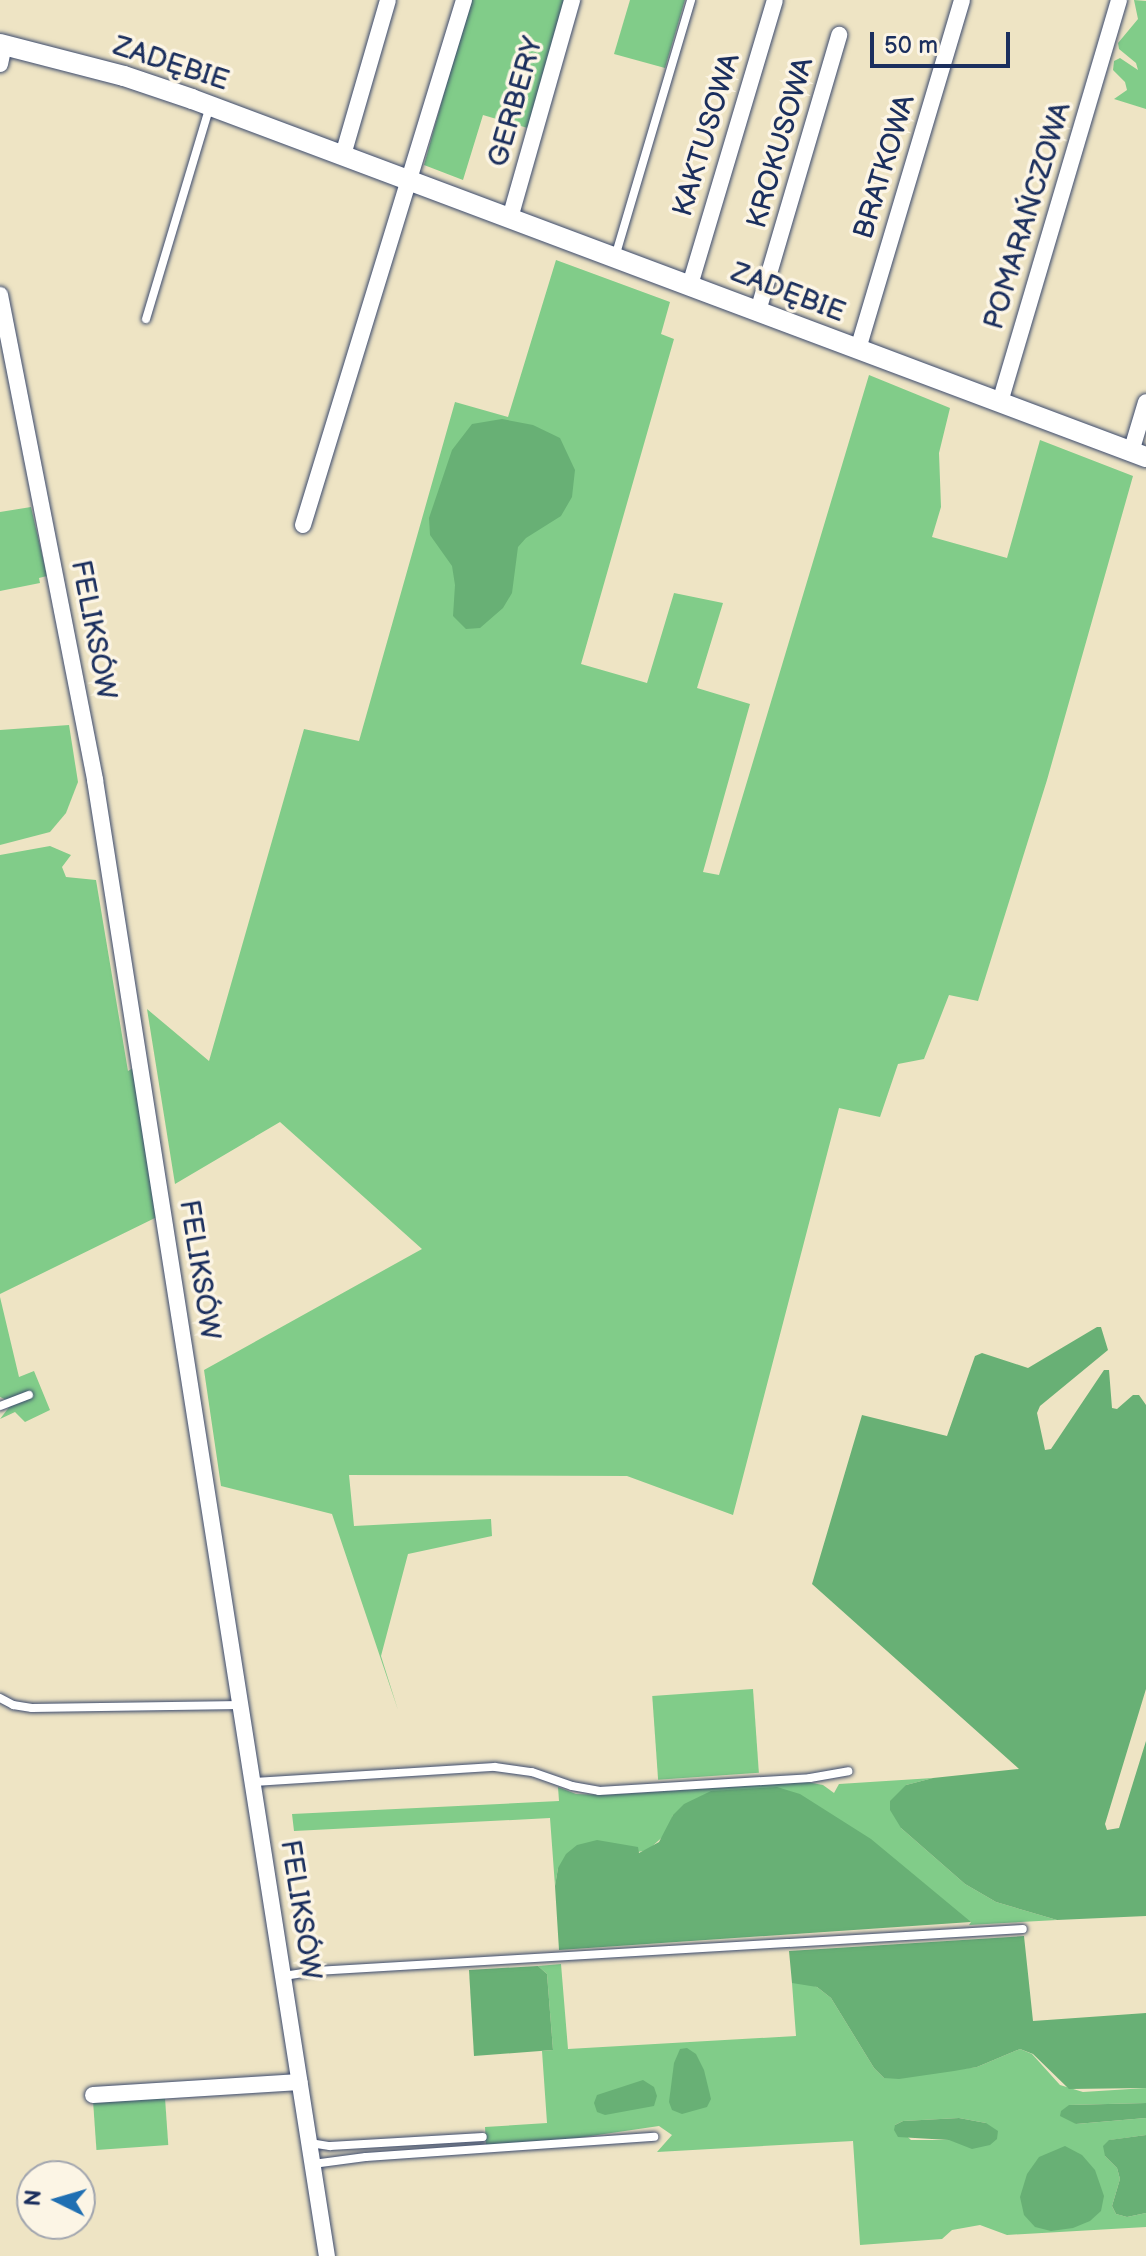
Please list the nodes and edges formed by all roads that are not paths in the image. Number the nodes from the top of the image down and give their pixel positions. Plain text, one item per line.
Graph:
1 (388, 0) edge
2 (464, 0) edge
3 (572, 0) edge
4 (691, 0) edge
5 (775, 0) edge
6 (962, 0) edge
7 (1119, 0) edge
8 (839, 35) dead end
9 (1, 51) edge
10 (210, 105) junction
11 (343, 155) junction
12 (411, 180) junction
13 (510, 218) junction
14 (615, 258) junction
15 (690, 285) junction
16 (0, 295) edge
17 (758, 311) junction
18 (146, 319) dead end
19 (858, 349) junction
20 (1000, 402) junction
21 (1146, 402) edge
22 (1139, 454) edge
23 (303, 525) dead end
24 (29, 1395) dead end
25 (0, 1406) edge
26 (0, 1698) edge
27 (242, 1705) junction
28 (848, 1771) dead end
29 (254, 1782) junction
30 (1023, 1929) dead end
31 (284, 1976) junction
32 (300, 2082) junction
33 (93, 2095) dead end
34 (483, 2137) dead end
35 (654, 2137) dead end
36 (310, 2143) junction
37 (313, 2164) junction
38 (327, 2256) edge

1 - 11 street
2 - 12 street
3 - 13 street, GERBERY
4 - 14 lane
5 - 15 street, KAKTUSOWA
6 - 19 street, BRATKOWA
7 - 20 street, POMARAŃCZOWA
8 - 17 street, KROKUSOWA
9 - 10 street, ZADĘBIE
10 - 11 street, ZADĘBIE
10 - 18 lane
11 - 12 street, ZADĘBIE
12 - 13 street, ZADĘBIE
12 - 23 street
13 - 14 street, ZADĘBIE
14 - 15 street, ZADĘBIE
15 - 17 street, ZADĘBIE
16 - 27 street, FELIKSÓW
17 - 19 street, ZADĘBIE
19 - 20 street, ZADĘBIE
20 - 22 street, ZADĘBIE
21 - 22 street
24 - 25 lane
26 - 27 lane
27 - 29 street, FELIKSÓW
28 - 29 lane
29 - 31 street, FELIKSÓW
30 - 31 lane
31 - 32 street, FELIKSÓW
32 - 33 street
32 - 36 street, FELIKSÓW
34 - 36 lane
35 - 37 lane
36 - 37 street, FELIKSÓW
37 - 38 street, FELIKSÓW

